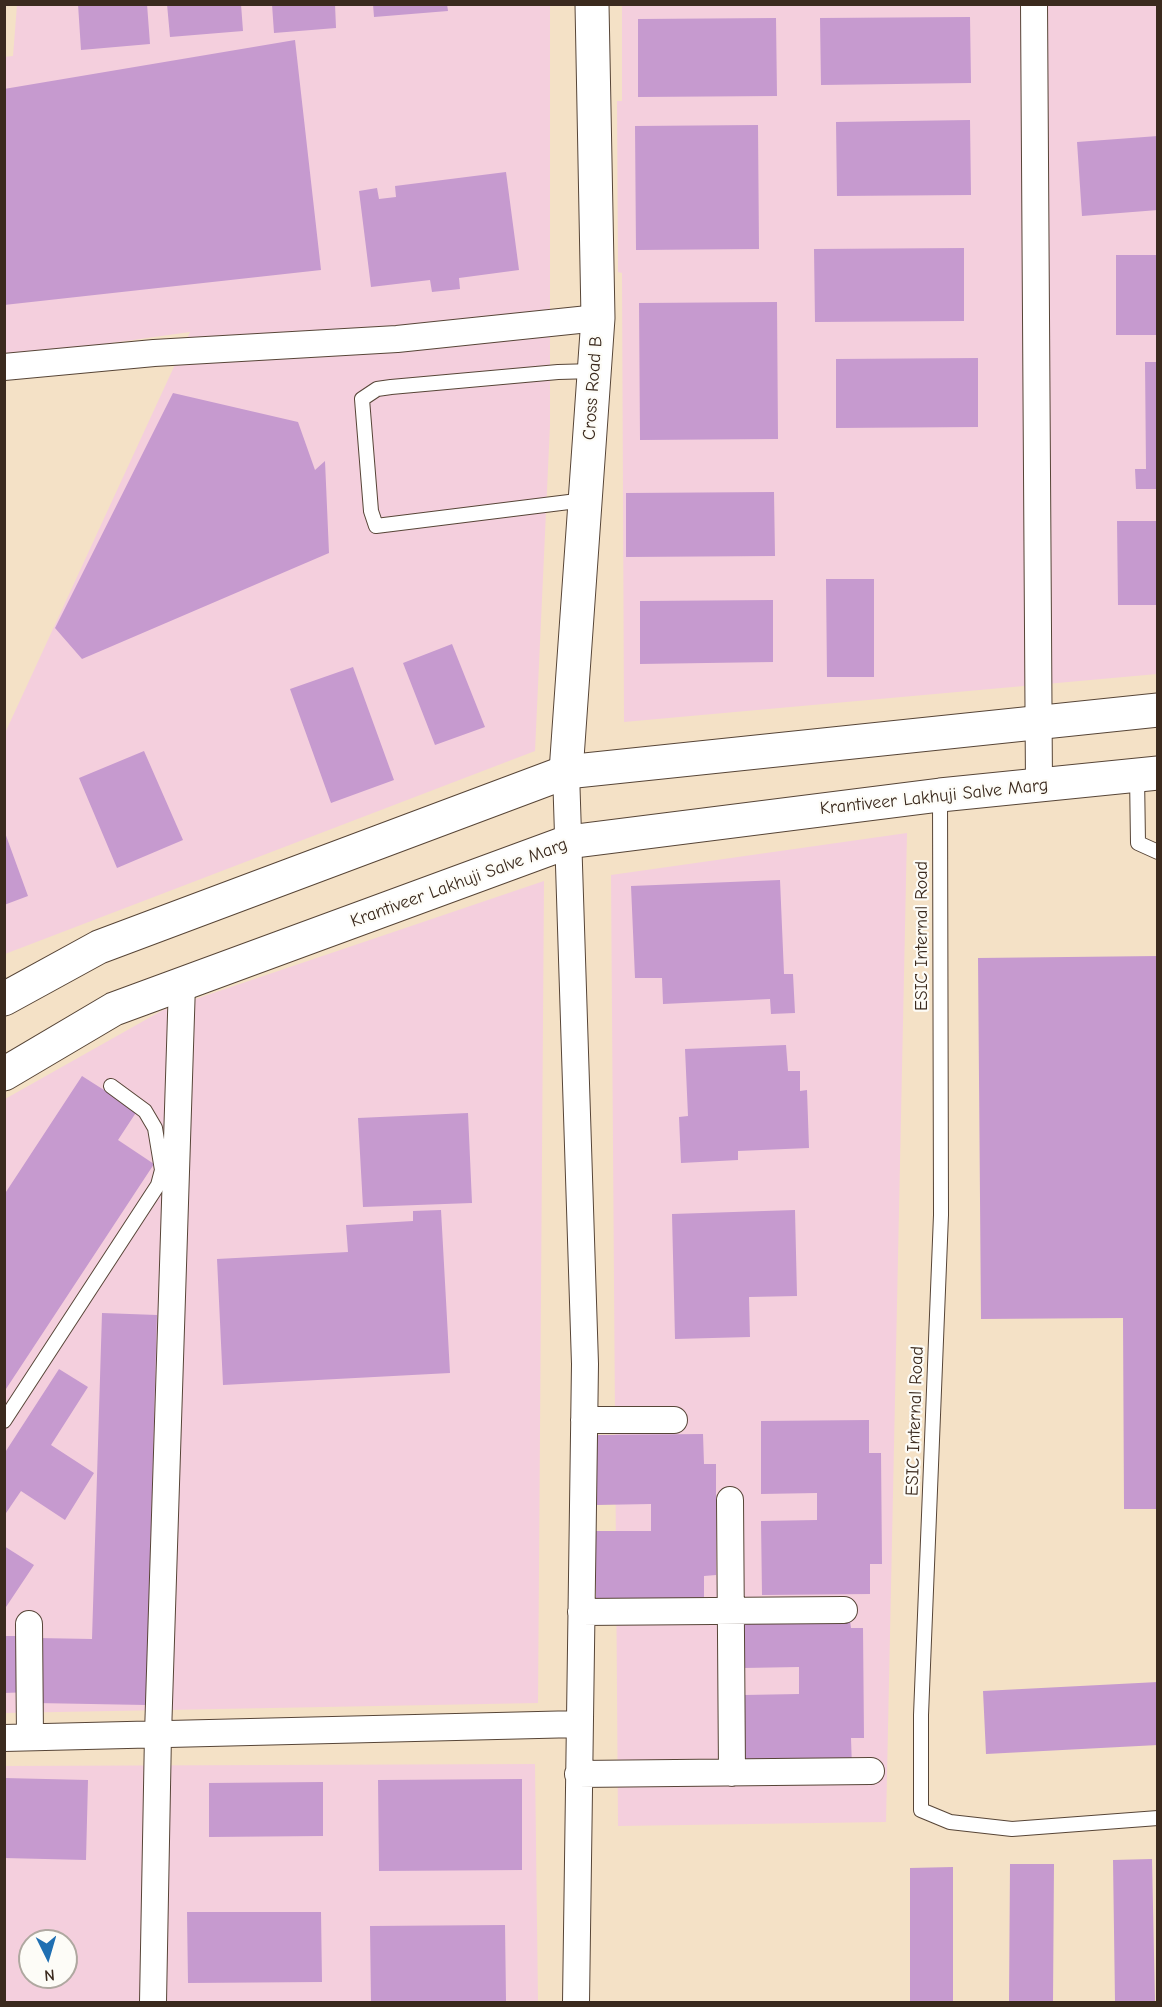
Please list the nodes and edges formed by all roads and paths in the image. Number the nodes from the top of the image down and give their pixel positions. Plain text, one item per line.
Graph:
1 (592, 4) edge
2 (1034, 4) edge
3 (598, 318) junction
4 (4, 366) edge
5 (594, 371) junction
6 (585, 500) junction
7 (1158, 710) edge
8 (1039, 721) junction
9 (566, 772) junction
10 (1147, 774) edge
11 (1040, 785) junction
12 (940, 795) junction
13 (568, 842) junction
14 (1158, 852) edge
15 (182, 984) junction
16 (4, 999) edge
17 (4, 1074) edge
18 (111, 1086) dead end
19 (4, 1420) edge
20 (584, 1420) junction
21 (674, 1420) dead end
22 (730, 1500) dead end
23 (844, 1610) dead end
24 (730, 1611) junction
25 (581, 1612) junction
26 (29, 1624) dead end
27 (579, 1724) junction
28 (158, 1734) junction
29 (30, 1737) junction
30 (4, 1738) edge
31 (871, 1771) dead end
32 (732, 1773) junction
33 (578, 1774) junction
34 (1158, 1818) edge
35 (153, 2002) edge
36 (576, 2002) edge

1 - 3 main road, Cross Road B
2 - 8 street
3 - 4 street
3 - 5 main road, Cross Road B
5 - 6 main road, Cross Road B
5 - 6 lane
6 - 9 main road, Cross Road B
7 - 8 main road
8 - 9 main road
8 - 11 street
9 - 13 street
9 - 16 main road
10 - 11 main road, Krantiveer Lakhuji Salve Marg
10 - 14 lane
11 - 12 main road, Krantiveer Lakhuji Salve Marg
12 - 13 main road, Krantiveer Lakhuji Salve Marg
12 - 34 lane, ESIC Internal Road
13 - 15 main road, Krantiveer Lakhuji Salve Marg
13 - 20 street
15 - 17 main road, Krantiveer Lakhuji Salve Marg
15 - 28 street
18 - 19 lane
20 - 21 street
20 - 25 street
22 - 24 street
23 - 24 street
24 - 25 street
24 - 32 street
25 - 27 street
26 - 29 street
27 - 28 street
27 - 33 street
28 - 29 street
28 - 35 street
29 - 30 street
31 - 32 street
32 - 33 street
33 - 36 street

